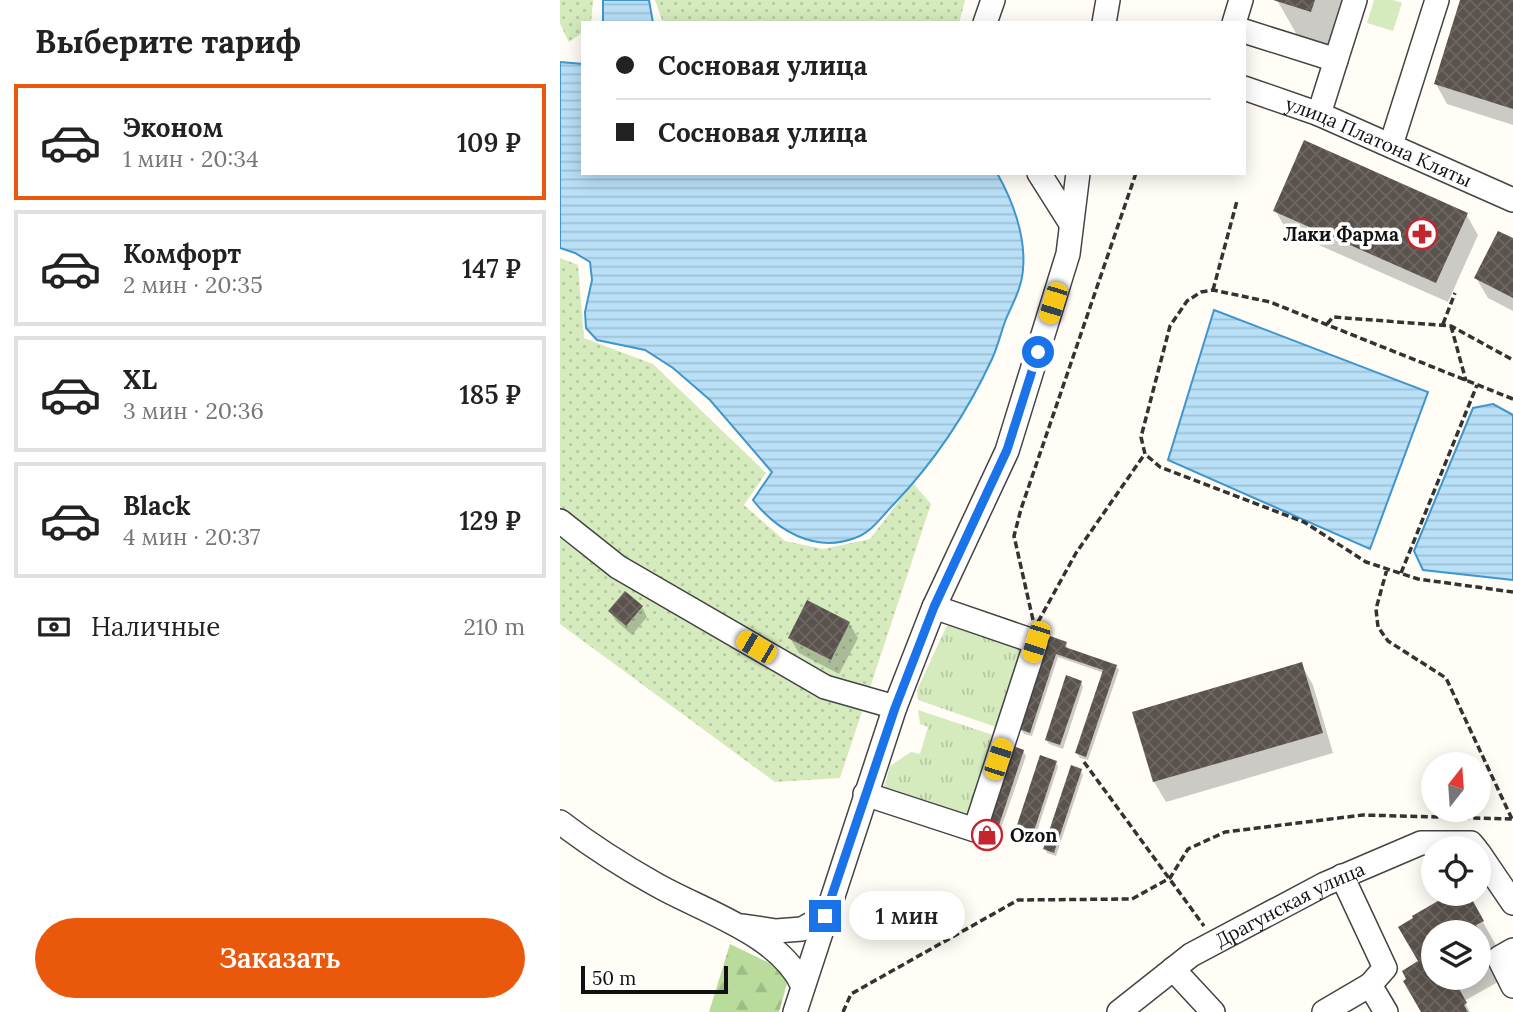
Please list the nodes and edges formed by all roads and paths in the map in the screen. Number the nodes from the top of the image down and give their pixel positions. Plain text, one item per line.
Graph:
1 (993, 0) edge
2 (1108, 0) edge
3 (1241, 0) edge
4 (1355, 0) edge
5 (1437, 0) edge
6 (986, 21) edge
7 (1104, 21) edge
8 (1235, 21) edge
9 (1246, 32) edge
10 (1336, 60) junction
11 (1246, 89) edge
12 (1319, 114) junction
13 (1391, 145) junction
14 (1040, 175) edge
15 (1078, 175) edge
16 (1135, 175) edge
17 (1513, 200) edge
18 (1237, 201) dead end
19 (1070, 222) junction
20 (1213, 290) junction
21 (1455, 293) dead end
22 (1327, 324) junction
23 (1443, 325) junction
24 (1451, 326) junction
25 (1513, 360) edge
26 (1466, 381) junction
27 (1477, 385) junction
28 (1513, 399) edge
29 (1145, 454) junction
30 (560, 521) edge
31 (1387, 569) junction
32 (1401, 573) junction
33 (1513, 592) edge
34 (934, 607) junction
35 (895, 708) junction
36 (1084, 762) dead end
37 (865, 794) junction
38 (1513, 819) edge
39 (560, 822) edge
40 (1421, 843) edge
41 (1491, 871) edge
42 (1342, 876) junction
43 (1170, 878) junction
44 (1513, 903) edge
45 (825, 916) junction
46 (737, 925) junction
47 (1216, 942) junction
48 (1513, 950) edge
49 (1173, 969) junction
50 (1370, 985) junction
51 (803, 986) junction
52 (1513, 986) edge
53 (795, 1012) edge
54 (843, 1012) edge
55 (1119, 1012) edge
56 (1213, 1012) edge
57 (1324, 1012) edge
58 (1386, 1012) edge

1 - 6 street
2 - 7 street
3 - 8 street
4 - 10 street
5 - 13 street
9 - 10 street
10 - 12 street
11 - 12 street, улица Платона Кляты
12 - 13 street, улица Платона Кляты
13 - 17 street, улица Платона Кляты
14 - 19 street
15 - 19 street
16 - 29 path
18 - 20 path
19 - 34 street
20 - 22 path
20 - 29 path
21 - 23 path
22 - 23 path
22 - 26 path
23 - 24 path
24 - 25 path
24 - 26 path
26 - 27 path
27 - 28 path
27 - 32 path
29 - 31 path
30 - 35 street
31 - 32 path
31 - 38 path
32 - 33 path
34 - 35 street
34 - 37 street
35 - 37 street
36 - 43 path
37 - 45 street
38 - 43 path
39 - 46 street
40 - 42 street, Драгунская улица
41 - 44 street
42 - 47 street, Драгунская улица
42 - 50 street
43 - 47 path
43 - 54 path
45 - 46 street
45 - 51 street
46 - 51 street
47 - 49 street, Драгунская улица
48 - 52 street
49 - 55 street, Драгунская улица
49 - 56 street
50 - 57 street
50 - 58 street
51 - 53 street

